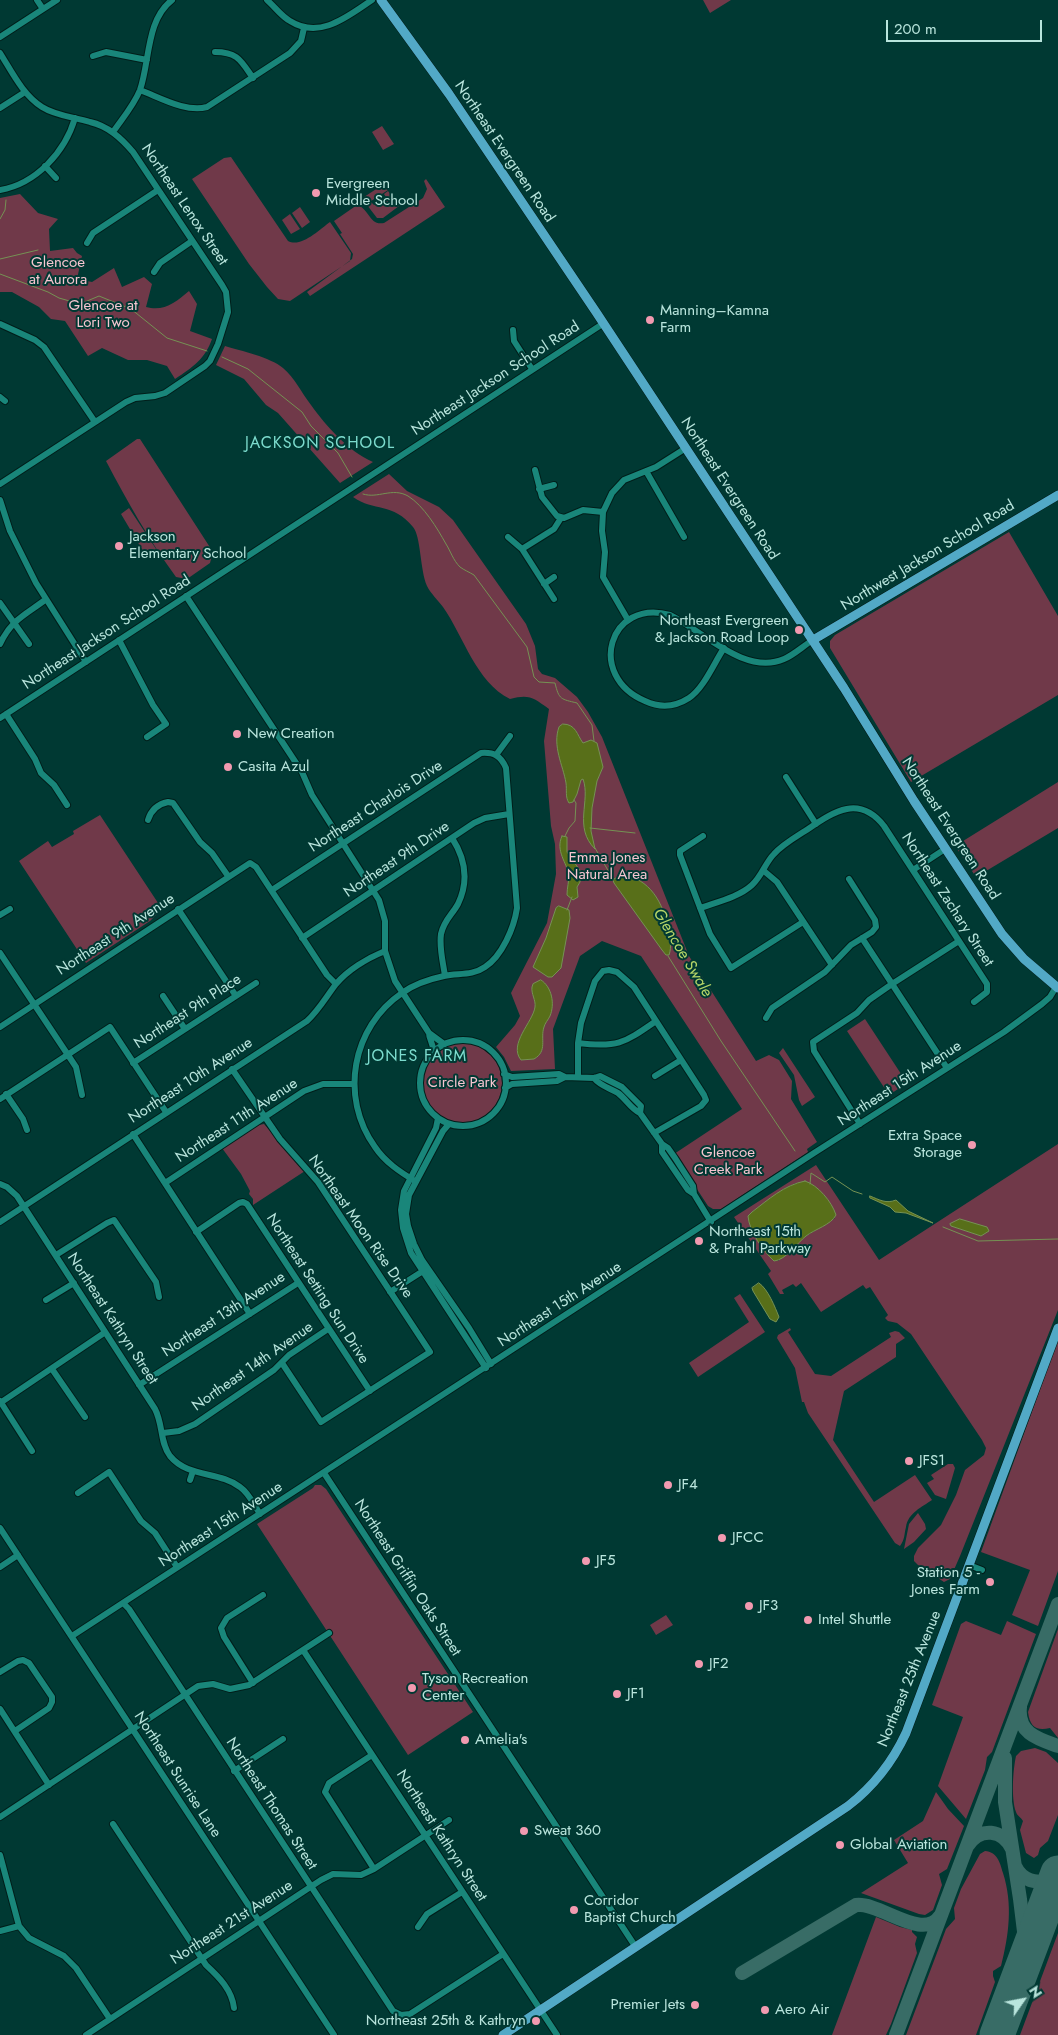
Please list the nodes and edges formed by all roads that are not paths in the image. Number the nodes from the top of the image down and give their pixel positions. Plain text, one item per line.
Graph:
1 (37, 0) edge
2 (57, 0) edge
3 (172, 0) edge
4 (267, 0) edge
5 (372, 0) edge
6 (381, 0) edge
7 (43, 10) junction
8 (304, 28) junction
9 (0, 37) edge
10 (215, 52) dead end
11 (0, 53) edge
12 (94, 56) dead end
13 (147, 60) junction
14 (253, 78) junction
15 (140, 90) junction
16 (25, 92) junction
17 (0, 108) edge
18 (75, 118) junction
19 (113, 132) junction
20 (46, 166) junction
21 (56, 178) dead end
22 (0, 190) edge
23 (158, 190) junction
24 (192, 241) junction
25 (87, 243) dead end
26 (154, 272) dead end
27 (604, 323) junction
28 (0, 324) edge
29 (513, 330) dead end
30 (532, 369) junction
31 (95, 422) junction
32 (686, 448) junction
33 (534, 470) dead end
34 (646, 471) junction
35 (0, 484) edge
36 (554, 485) dead end
37 (540, 489) junction
38 (1058, 495) edge
39 (0, 500) edge
40 (603, 512) junction
41 (559, 520) junction
42 (508, 537) dead end
43 (684, 537) dead end
44 (522, 549) junction
45 (554, 577) dead end
46 (544, 584) junction
47 (186, 596) junction
48 (554, 599) dead end
49 (45, 600) junction
50 (0, 603) edge
51 (628, 620) junction
52 (14, 622) junction
53 (119, 640) junction
54 (813, 640) junction
55 (0, 644) edge
56 (29, 644) dead end
57 (724, 648) junction
58 (86, 662) junction
59 (3, 716) edge
60 (510, 736) dead end
61 (148, 737) dead end
62 (496, 755) junction
63 (786, 777) dead end
64 (67, 805) dead end
65 (510, 814) junction
66 (148, 820) dead end
67 (816, 824) junction
68 (703, 836) dead end
69 (452, 838) junction
70 (343, 843) junction
71 (945, 849) junction
72 (913, 870) junction
73 (764, 871) junction
74 (228, 876) junction
75 (849, 880) dead end
76 (272, 890) junction
77 (374, 890) junction
78 (700, 908) junction
79 (10, 909) dead end
80 (178, 909) junction
81 (439, 912) dead end
82 (0, 915) edge
83 (447, 917) junction
84 (803, 922) junction
85 (302, 938) junction
86 (862, 938) junction
87 (959, 941) junction
88 (385, 951) junction
89 (0, 953) edge
90 (832, 965) junction
91 (445, 976) junction
92 (256, 983) dead end
93 (336, 984) junction
94 (892, 984) junction
95 (1057, 987) edge
96 (402, 992) junction
97 (163, 996) dead end
98 (236, 996) junction
99 (974, 1002) dead end
100 (35, 1004) junction
101 (766, 1018) dead end
102 (656, 1021) junction
103 (0, 1027) edge
104 (185, 1029) junction
105 (429, 1033) junction
106 (578, 1043) junction
107 (444, 1044) junction
108 (433, 1052) junction
109 (68, 1054) junction
110 (681, 1060) junction
111 (133, 1063) junction
112 (947, 1068) junction
113 (232, 1069) junction
114 (504, 1074) junction
115 (578, 1076) junction
116 (655, 1076) dead end
117 (565, 1077) junction
118 (354, 1084) junction
119 (505, 1088) junction
120 (6, 1094) junction
121 (82, 1095) dead end
122 (0, 1099) edge
123 (166, 1112) junction
124 (264, 1117) junction
125 (438, 1118) junction
126 (449, 1124) junction
127 (860, 1124) junction
128 (27, 1130) dead end
129 (654, 1133) junction
130 (133, 1134) junction
131 (413, 1180) junction
132 (0, 1184) edge
133 (165, 1184) junction
134 (24, 1207) junction
135 (0, 1222) edge
136 (711, 1222) junction
137 (196, 1232) junction
138 (56, 1255) junction
139 (423, 1271) junction
140 (74, 1283) junction
141 (298, 1283) junction
142 (390, 1292) junction
143 (159, 1297) dead end
144 (46, 1300) dead end
145 (250, 1314) junction
146 (1058, 1328) edge
147 (328, 1329) junction
148 (104, 1333) junction
149 (282, 1363) junction
150 (489, 1366) junction
151 (52, 1368) junction
152 (139, 1385) junction
153 (370, 1391) junction
154 (0, 1402) edge
155 (85, 1417) dead end
156 (163, 1433) junction
157 (32, 1451) dead end
158 (193, 1471) junction
159 (324, 1473) junction
160 (190, 1480) dead end
161 (78, 1493) dead end
162 (260, 1514) junction
163 (0, 1528) edge
164 (18, 1555) junction
165 (969, 1565) junction
166 (0, 1567) edge
167 (177, 1568) junction
168 (982, 1570) dead end
169 (263, 1595) dead end
170 (123, 1603) junction
171 (329, 1633) dead end
172 (72, 1636) junction
173 (303, 1650) junction
174 (0, 1672) edge
175 (253, 1683) junction
176 (185, 1695) junction
177 (0, 1710) edge
178 (132, 1729) junction
179 (15, 1731) junction
180 (283, 1739) dead end
181 (372, 1755) junction
182 (234, 1771) junction
183 (49, 1785) junction
184 (0, 1817) edge
185 (450, 1820) dead end
186 (113, 1824) dead end
187 (426, 1836) junction
188 (0, 1854) edge
189 (374, 1870) junction
190 (311, 1886) junction
191 (462, 1892) junction
192 (258, 1921) junction
193 (19, 1926) junction
194 (418, 1926) dead end
195 (0, 1931) edge
196 (635, 1946) junction
197 (504, 1954) junction
198 (202, 1958) junction
199 (234, 2008) dead end
200 (540, 2010) junction
201 (110, 2019) junction
202 (86, 2035) edge
203 (334, 2035) edge
204 (503, 2035) edge
205 (558, 2035) edge

1 - 7 street
2 - 7 street
3 - 13 street
4 - 8 street
5 - 8 street
6 - 27 main road, Northeast Evergreen Road
7 - 9 street
8 - 14 street
10 - 14 street
11 - 16 street, Northeast Lenox Street
12 - 13 street
13 - 15 street
14 - 15 street
15 - 19 street
16 - 17 street
16 - 18 street, Northeast Lenox Street
18 - 19 street, Northeast Lenox Street
18 - 20 street
19 - 23 street, Northeast Lenox Street
20 - 21 street
20 - 22 street
23 - 24 street, Northeast Lenox Street
23 - 25 street
24 - 26 street
24 - 31 street, Northeast Lenox Street
27 - 30 street, Northeast Jackson School Road
27 - 32 main road, Northeast Evergreen Road
28 - 31 street
29 - 30 street
30 - 47 street, Northeast Jackson School Road
31 - 35 street
32 - 34 street
32 - 54 main road, Northeast Evergreen Road
33 - 37 street
34 - 40 street
34 - 43 street
36 - 37 street
37 - 41 street
38 - 54 main road, Northwest Jackson School Road
39 - 49 street
40 - 41 street
40 - 51 street
41 - 44 street
42 - 44 street
44 - 46 street
45 - 46 street
46 - 48 street
47 - 53 street, Northeast Jackson School Road
47 - 70 street
49 - 52 street
49 - 58 street
50 - 52 street
51 - 57 street
51 - 57 street
52 - 55 street
52 - 56 street
53 - 58 street, Northeast Jackson School Road
53 - 61 street
54 - 57 street
54 - 71 main road, Northeast Evergreen Road
58 - 59 street, Northeast Jackson School Road
59 - 64 street
60 - 62 street
62 - 65 street
62 - 70 street, Northeast Charlois Drive
63 - 67 street
65 - 69 street, Northeast 9th Drive
65 - 91 street
66 - 74 street
67 - 72 street, Northeast Zachary Street
67 - 73 street
68 - 78 street
69 - 77 street, Northeast 9th Drive
69 - 83 street
70 - 76 street, Northeast Charlois Drive
70 - 77 street
71 - 72 street
71 - 95 main road, Northeast Evergreen Road
72 - 87 street, Northeast Zachary Street
73 - 78 street
73 - 84 street
74 - 76 street, Northeast 9th Avenue
74 - 80 street, Northeast 9th Avenue
75 - 86 street
76 - 85 street
77 - 85 street, Northeast 9th Drive
77 - 88 street
78 - 84 street
79 - 82 street
80 - 98 street
80 - 100 street, Northeast 9th Avenue
81 - 83 street
83 - 91 street
84 - 90 street
85 - 93 street
86 - 90 street
86 - 94 street
87 - 94 street
87 - 99 street, Northeast Zachary Street
88 - 93 street, Northeast 10th Avenue
88 - 96 street
89 - 100 street
90 - 101 street
91 - 96 street
92 - 98 street, Northeast 9th Place
93 - 113 street, Northeast 10th Avenue
94 - 112 street
94 - 127 street
95 - 112 street, Northeast 15th Avenue
96 - 105 street
96 - 118 street
97 - 104 street
98 - 104 street, Northeast 9th Place
100 - 103 street, Northeast 9th Avenue
100 - 109 street
102 - 106 street
102 - 106 street
102 - 110 street
104 - 111 street, Northeast 9th Place
105 - 107 street
105 - 108 street
106 - 115 street
107 - 108 street
107 - 114 street
108 - 125 street
109 - 111 street
109 - 120 street
109 - 121 street
110 - 116 street
110 - 129 street
111 - 123 street
112 - 127 street, Northeast 15th Avenue
113 - 123 street, Northeast 10th Avenue
113 - 124 street, Northeast Moon Rise Drive
114 - 117 street
114 - 119 street
115 - 117 street
115 - 129 street
117 - 119 street
118 - 124 street, Northeast 11th Avenue
118 - 131 street
119 - 126 street
120 - 122 street
120 - 128 street
123 - 130 street, Northeast 10th Avenue
124 - 133 street, Northeast 11th Avenue
124 - 142 street, Northeast Moon Rise Drive
125 - 126 street
125 - 131 street
126 - 131 street
127 - 136 street, Northeast 15th Avenue
129 - 136 street
130 - 133 street
130 - 134 street, Northeast 10th Avenue
131 - 139 street
131 - 150 street
132 - 134 street, Northeast Kathryn Street
133 - 137 street
134 - 135 street, Northeast 10th Avenue
134 - 138 street, Northeast Kathryn Street
136 - 150 street, Northeast 15th Avenue
137 - 141 street, Northeast Setting Sun Drive
137 - 145 street
138 - 140 street, Northeast Kathryn Street
138 - 143 street
139 - 142 street
139 - 150 street
140 - 144 street
140 - 148 street, Northeast Kathryn Street
141 - 145 street, Northeast 13th Avenue
141 - 147 street, Northeast Setting Sun Drive
142 - 153 street, Northeast Moon Rise Drive
145 - 152 street, Northeast 13th Avenue
146 - 165 main road, Northeast 25th Avenue
147 - 149 street, Northeast 14th Avenue
147 - 153 street, Northeast Setting Sun Drive
148 - 151 street
148 - 152 street, Northeast Kathryn Street
149 - 153 street
149 - 156 street, Northeast 14th Avenue
150 - 159 street, Northeast 15th Avenue
151 - 154 street
151 - 155 street
152 - 156 street, Northeast Kathryn Street
154 - 157 street
156 - 158 street, Northeast Kathryn Street
158 - 160 street
158 - 162 street, Northeast Kathryn Street
159 - 162 street, Northeast 15th Avenue
159 - 196 street, Northeast Griffin Oaks Street
161 - 167 street
162 - 167 street, Northeast 15th Avenue
163 - 164 street, Northeast Sunrise Lane
164 - 166 street
164 - 172 street, Northeast Sunrise Lane
165 - 168 street
165 - 196 main road, Northeast 25th Avenue
167 - 170 street, Northeast 15th Avenue
169 - 175 street
170 - 172 street, Northeast 15th Avenue
170 - 176 street, Northeast Thomas Street
171 - 173 street
172 - 178 street, Northeast Sunrise Lane
173 - 175 street
173 - 181 street, Northeast Kathryn Street
174 - 179 street
175 - 176 street
176 - 178 street
176 - 182 street, Northeast Thomas Street
177 - 179 street
178 - 183 street
178 - 192 street, Northeast Sunrise Lane
179 - 183 street
180 - 182 street
181 - 187 street, Northeast Kathryn Street
181 - 189 street
182 - 190 street, Northeast Thomas Street
183 - 184 street
185 - 187 street, Northeast 21st Avenue
186 - 198 street
187 - 189 street, Northeast 21st Avenue
187 - 191 street, Northeast Kathryn Street
188 - 193 street
189 - 190 street, Northeast 21st Avenue
190 - 192 street, Northeast 21st Avenue
190 - 197 street, Northeast Thomas Street
191 - 194 street
191 - 197 street, Northeast Kathryn Street
192 - 198 street, Northeast 21st Avenue
192 - 203 street, Northeast Sunrise Lane
193 - 195 street
193 - 201 street
196 - 200 main road, Northeast 25th Avenue
197 - 200 street, Northeast Kathryn Street
198 - 199 street
198 - 201 street, Northeast 21st Avenue
200 - 204 main road, Northeast 25th Avenue
200 - 205 street, Northeast Kathryn Street
201 - 202 street, Northeast 21st Avenue

